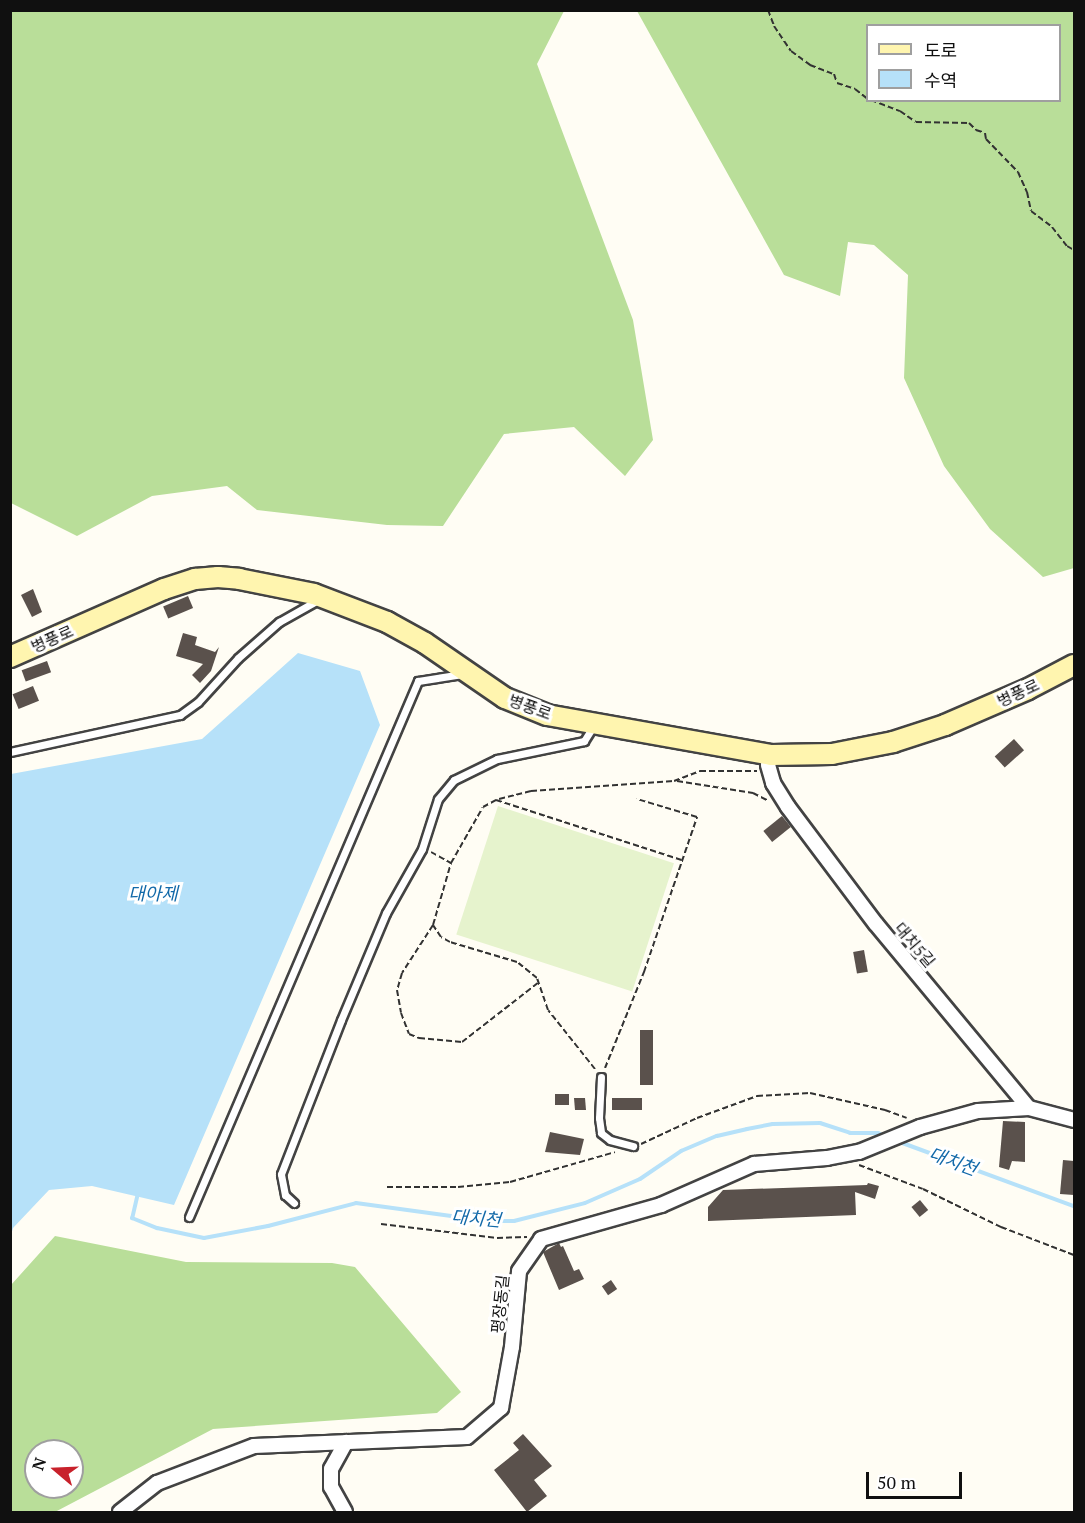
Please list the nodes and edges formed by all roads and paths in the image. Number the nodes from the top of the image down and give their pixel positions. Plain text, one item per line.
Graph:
1 (768, 10) edge
2 (866, 98) edge
3 (875, 102) edge
4 (1074, 250) edge
5 (323, 597) junction
6 (10, 657) edge
7 (1074, 665) edge
8 (468, 673) junction
9 (595, 723) junction
10 (10, 752) edge
11 (770, 763) junction
12 (674, 781) junction
13 (637, 799) dead end
14 (496, 800) junction
15 (790, 810) junction
16 (422, 849) junction
17 (682, 860) junction
18 (451, 863) junction
19 (433, 925) junction
20 (539, 982) junction
21 (601, 1077) junction
22 (1029, 1108) junction
23 (1074, 1120) edge
24 (923, 1126) junction
25 (633, 1146) junction
26 (841, 1155) junction
27 (387, 1187) dead end
28 (294, 1203) dead end
29 (189, 1217) dead end
30 (381, 1224) dead end
31 (541, 1239) junction
32 (1074, 1255) edge
33 (346, 1442) junction
34 (120, 1512) edge
35 (345, 1512) edge

1 - 2 path
3 - 4 path
5 - 6 main road, 병풍로
5 - 8 main road, 병풍로
5 - 10 lane
7 - 11 main road, 병풍로
8 - 9 main road, 병풍로
8 - 29 lane
9 - 11 main road, 병풍로
9 - 16 lane
11 - 12 path
11 - 15 street, 대치5길
12 - 14 path
12 - 15 path
13 - 17 path
14 - 17 path
14 - 18 path
15 - 22 street, 대치5길
16 - 18 path
16 - 28 lane
17 - 21 path
18 - 19 path
19 - 20 path
19 - 20 path
20 - 21 path
21 - 25 lane
22 - 23 street
22 - 24 street
24 - 25 path
24 - 26 street
25 - 27 path
26 - 31 street
26 - 32 path
30 - 31 path
31 - 33 street, 평장동길
33 - 34 street, 평장동길
33 - 35 street

